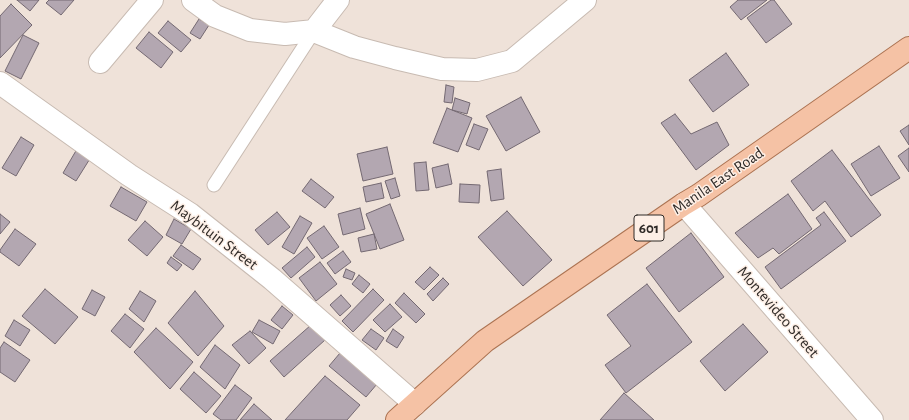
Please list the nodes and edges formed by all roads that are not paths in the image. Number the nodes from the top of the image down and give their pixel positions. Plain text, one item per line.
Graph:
1 (152, 0) edge
2 (193, 0) edge
3 (338, 0) edge
4 (585, 0) edge
5 (314, 31) junction
6 (909, 48) edge
7 (100, 62) dead end
8 (0, 83) edge
9 (214, 185) dead end
10 (684, 204) junction
11 (415, 404) junction
12 (397, 420) edge
13 (872, 420) edge

1 - 7 street
2 - 5 street
3 - 5 street
4 - 5 street
5 - 9 lane
6 - 10 main road, Manila East Road / 601
8 - 11 street, Maybituin Street
10 - 11 main road, Manila East Road / 601
10 - 13 street, Montevideo Street
11 - 12 main road, Manila East Road / 601

